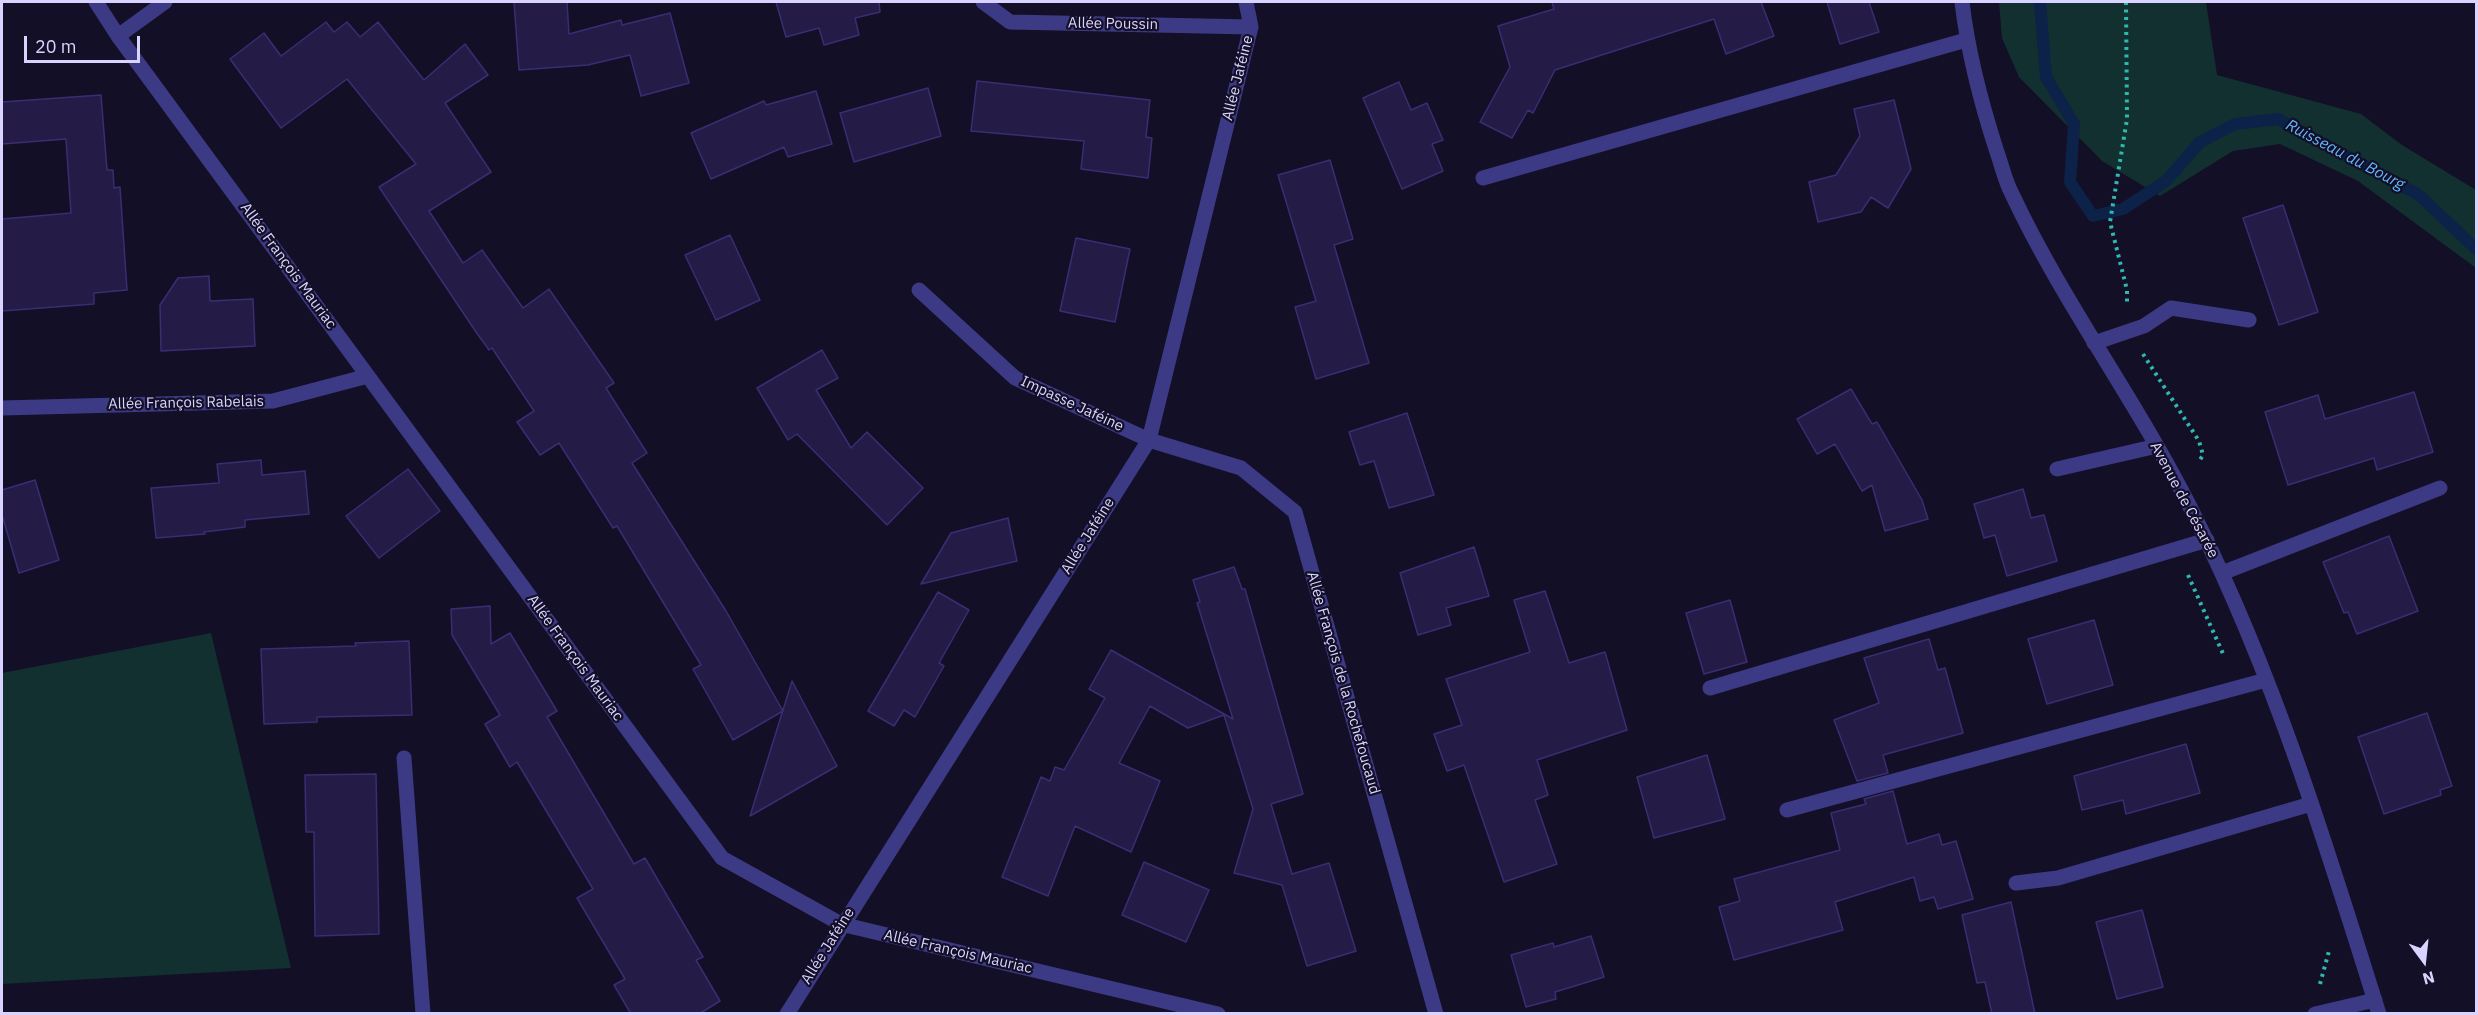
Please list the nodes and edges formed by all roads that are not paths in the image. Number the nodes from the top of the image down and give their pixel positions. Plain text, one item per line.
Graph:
1 (96, 2) edge
2 (165, 2) edge
3 (983, 2) edge
4 (1246, 2) edge
5 (1962, 2) edge
6 (1251, 27) junction
7 (118, 36) junction
8 (1966, 40) junction
9 (1483, 178) dead end
10 (919, 290) dead end
11 (2249, 320) dead end
12 (2094, 343) junction
13 (368, 376) junction
14 (2, 408) edge
15 (1149, 440) junction
16 (2157, 446) junction
17 (2057, 469) dead end
18 (2440, 488) dead end
19 (2207, 540) junction
20 (2222, 573) junction
21 (2266, 680) junction
22 (1710, 688) dead end
23 (404, 758) dead end
24 (2311, 804) junction
25 (1787, 810) dead end
26 (2016, 883) dead end
27 (841, 924) junction
28 (2377, 1007) edge
29 (2322, 1012) edge
30 (423, 1014) edge
31 (787, 1014) edge
32 (1218, 1014) edge
33 (1436, 1014) edge

1 - 7 street, Allée François Mauriac
2 - 7 street
3 - 6 street, Allée Poussin
4 - 6 street, Allée Jaféine
5 - 8 street, Avenue de Césarée
6 - 15 street, Allée Jaféine
7 - 13 street, Allée François Mauriac
8 - 9 street
8 - 12 street, Avenue de Césarée
10 - 15 street, Impasse Jaféine
11 - 12 street
12 - 16 street, Avenue de Césarée
13 - 14 street, Allée François Rabelais
13 - 27 street, Allée François Mauriac
15 - 27 street, Allée Jaféine
15 - 33 street, Allée François de la Rochefoucaud
16 - 17 street
16 - 19 street, Avenue de Césarée
18 - 20 street
19 - 20 street, Avenue de Césarée
19 - 22 street
20 - 21 street, Avenue de Césarée
21 - 24 street, Avenue de Césarée
21 - 25 street
23 - 30 street
24 - 26 street
24 - 28 street, Avenue de Césarée
27 - 31 street, Allée Jaféine
27 - 32 street, Allée François Mauriac
28 - 29 street

